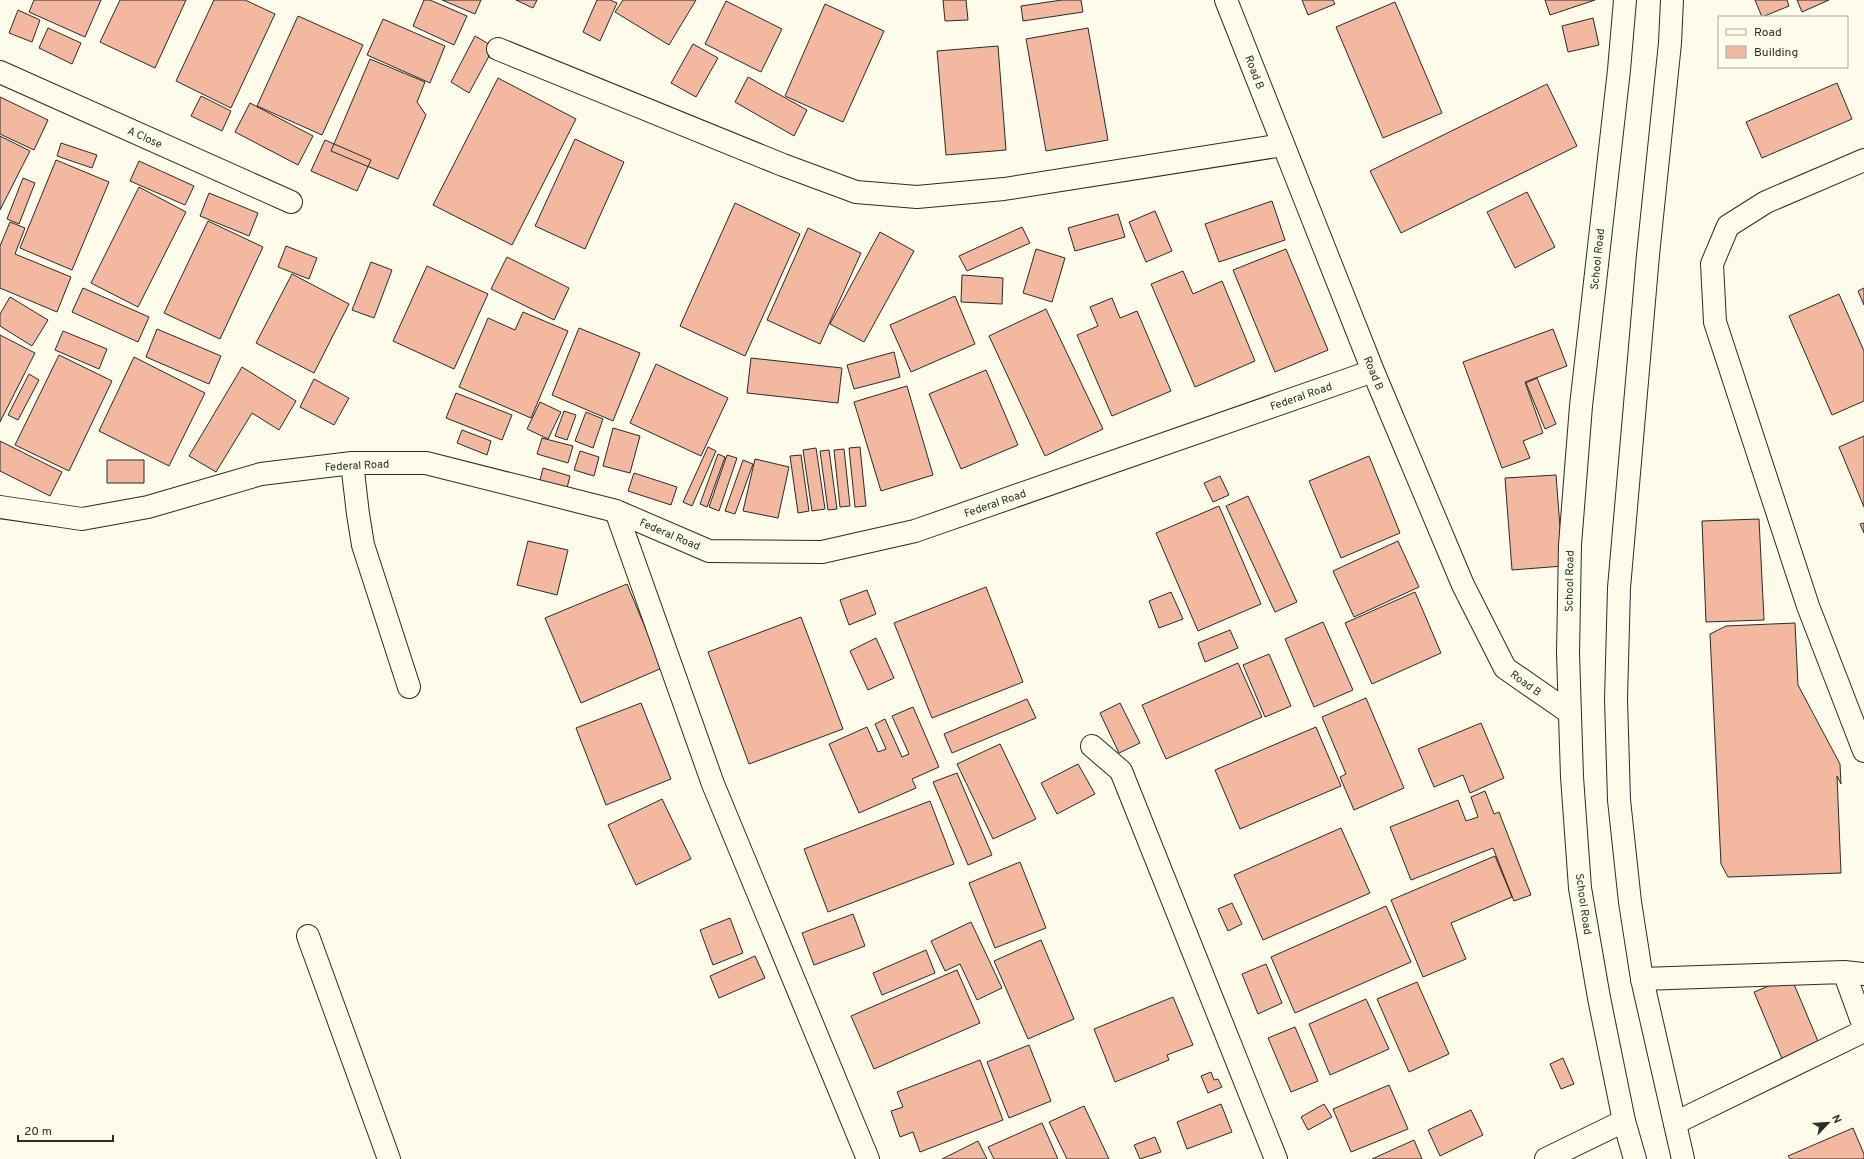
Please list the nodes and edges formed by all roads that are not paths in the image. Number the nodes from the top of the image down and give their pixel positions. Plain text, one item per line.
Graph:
1 (1226, 0) edge
2 (1625, 0) edge
3 (1672, 0) edge
4 (498, 49) dead end
5 (0, 72) edge
6 (1283, 145) junction
7 (1864, 160) edge
8 (291, 202) dead end
9 (1373, 371) junction
10 (352, 463) junction
11 (0, 507) edge
12 (616, 511) junction
13 (409, 687) dead end
14 (1570, 713) junction
15 (1092, 746) dead end
16 (1864, 751) edge
17 (308, 936) dead end
18 (1854, 973) edge
19 (1642, 979) junction
20 (1864, 1027) edge
21 (1864, 1031) edge
22 (1624, 1121) junction
23 (1675, 1123) junction
24 (390, 1159) edge
25 (868, 1159) edge
26 (1276, 1159) edge
27 (1546, 1159) edge
28 (1635, 1159) edge
29 (1683, 1159) edge

1 - 6 street, Road B
2 - 14 street, School Road
3 - 19 street
4 - 6 street
5 - 8 street, A Close
6 - 9 street, Road B
7 - 16 street
9 - 12 street, Federal Road
9 - 14 street, Road B
10 - 11 street, Federal Road
10 - 12 street, Federal Road
10 - 13 street
12 - 25 street
14 - 22 street, School Road
15 - 26 street
17 - 24 street
18 - 19 street
18 - 20 street
19 - 23 street
21 - 23 street
22 - 27 street
22 - 28 street, School Road
23 - 29 street

